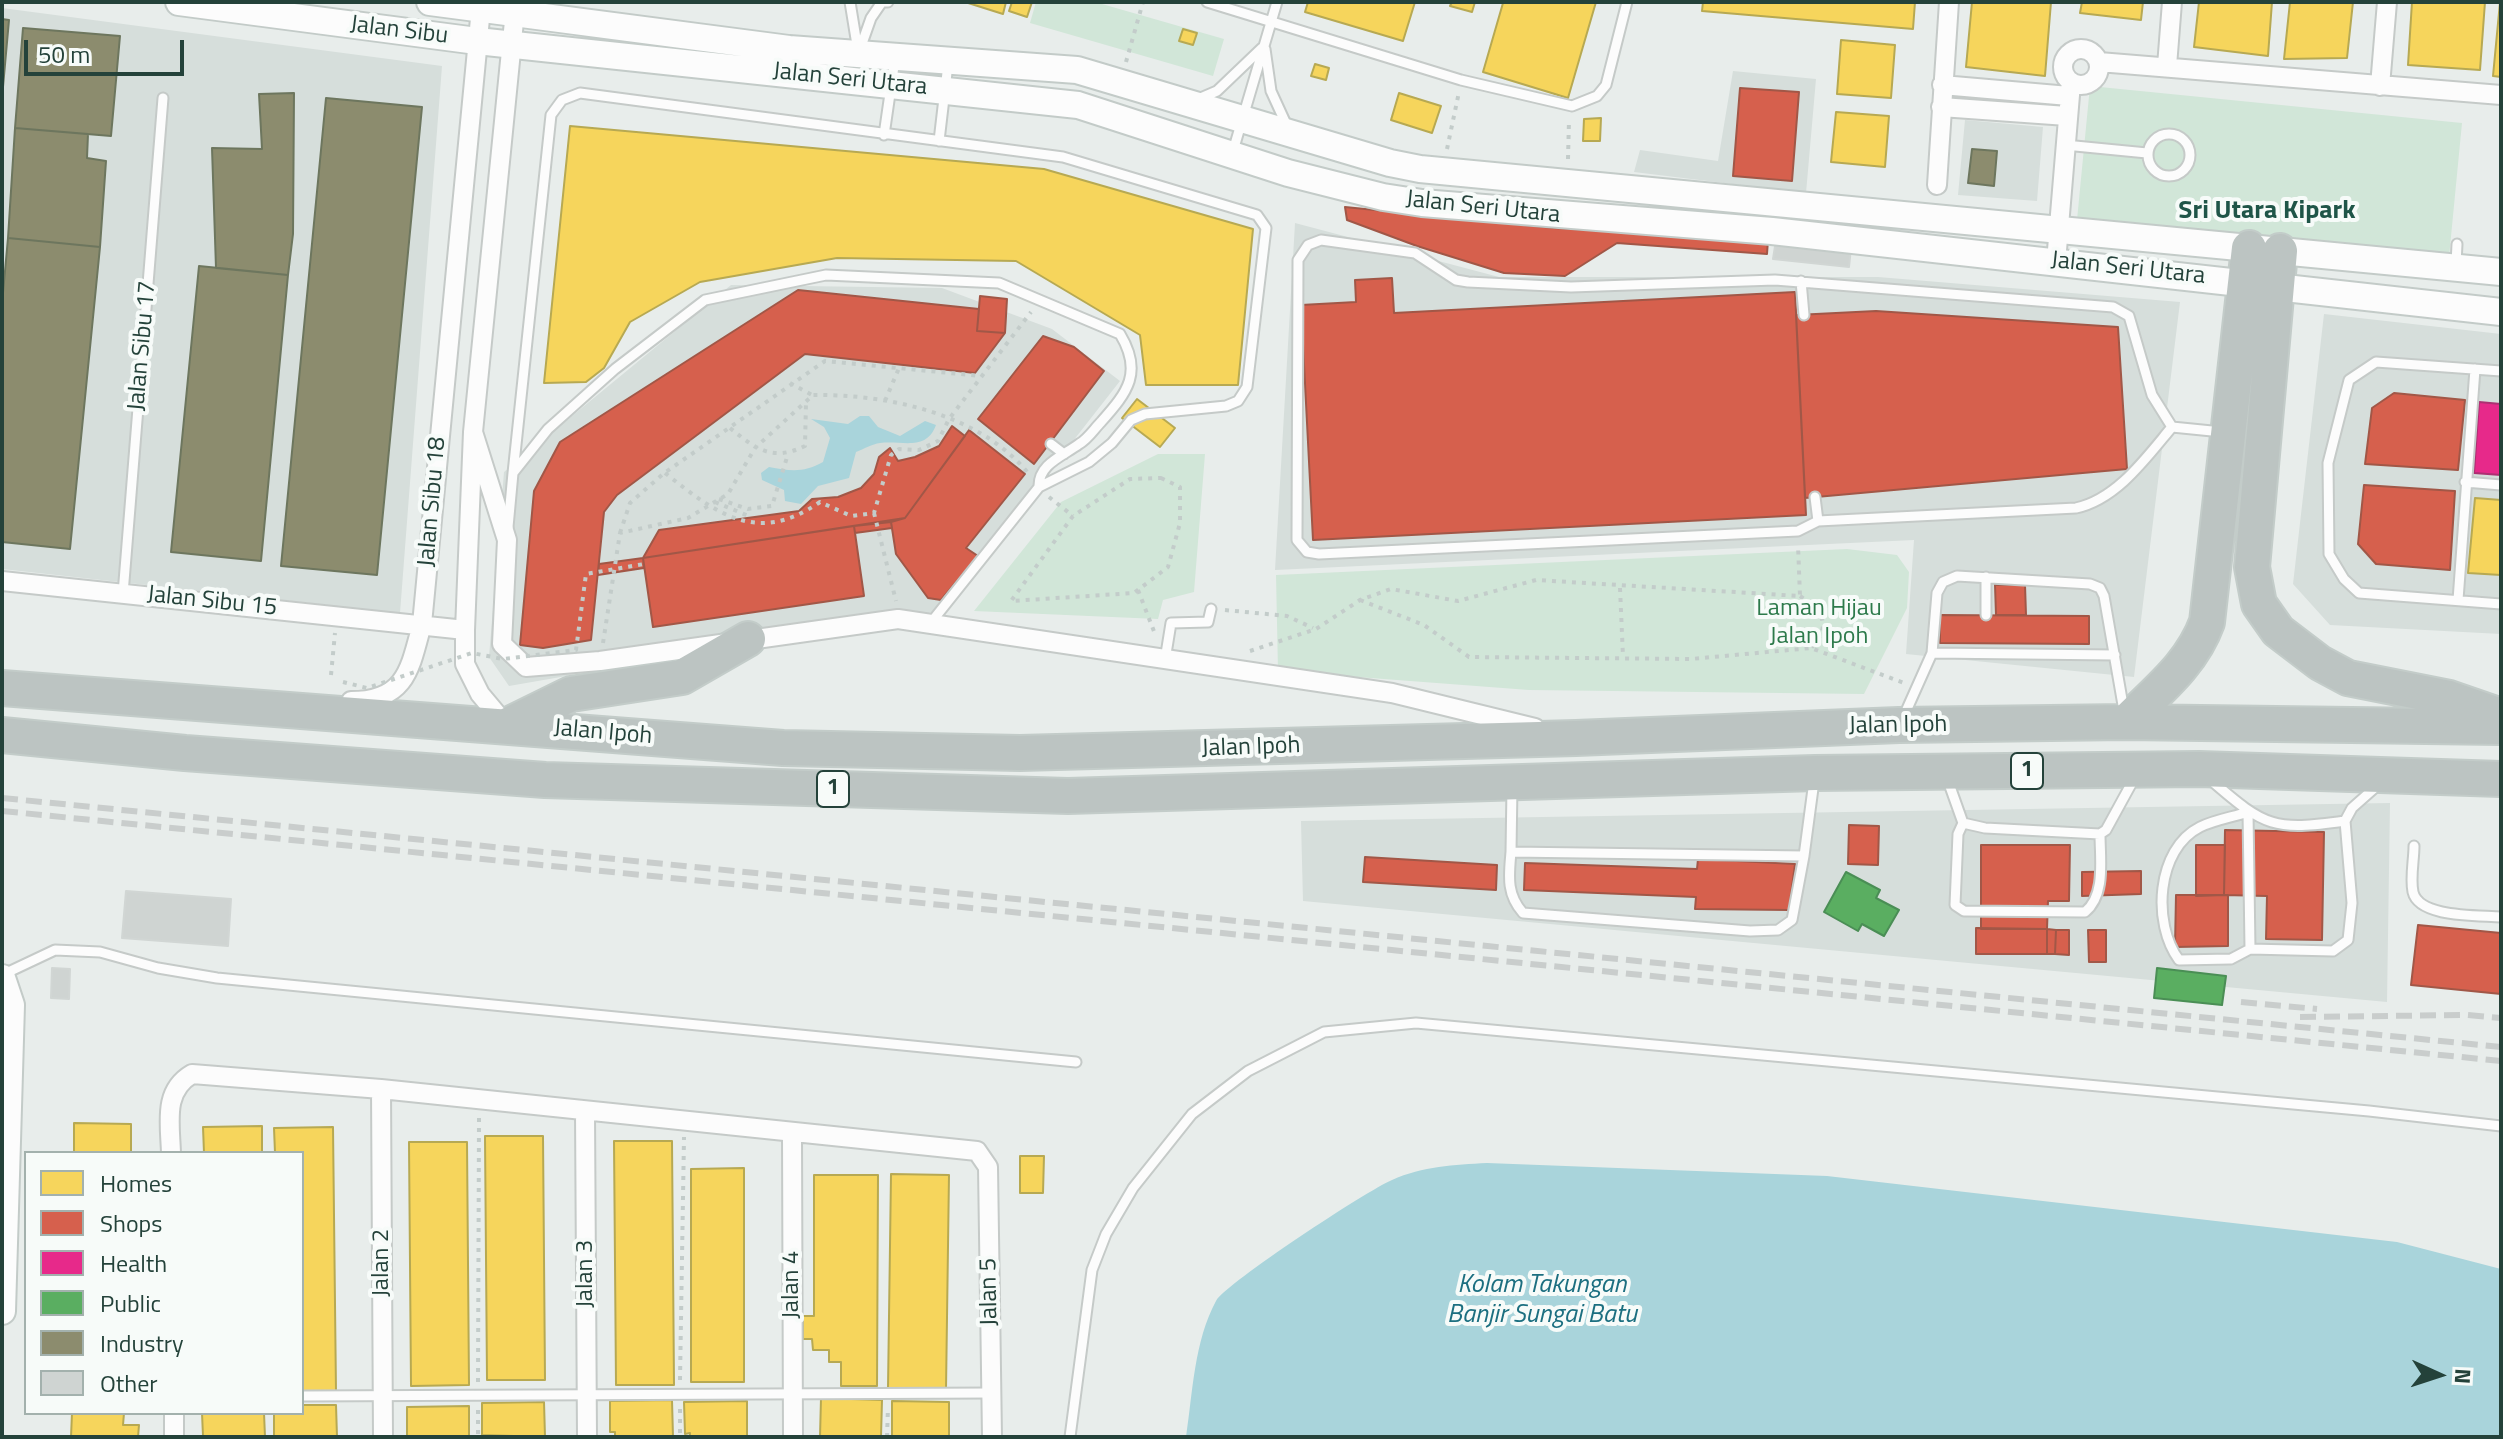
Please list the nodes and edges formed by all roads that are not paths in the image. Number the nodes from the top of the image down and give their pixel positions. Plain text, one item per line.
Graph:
1 (179, 2) edge
2 (430, 2) edge
3 (850, 2) edge
4 (888, 2) edge
5 (1207, 2) edge
6 (1277, 2) edge
7 (1627, 2) edge
8 (1949, 2) edge
9 (2172, 2) edge
10 (2387, 2) edge
11 (483, 5) edge
12 (516, 6) edge
13 (1271, 21) junction
14 (477, 41) junction
15 (512, 42) junction
16 (1264, 46) junction
17 (858, 54) junction
18 (896, 57) junction
19 (949, 61) junction
20 (2099, 62) junction
21 (2167, 66) junction
22 (892, 85) junction
23 (1942, 85) junction
24 (2380, 86) junction
25 (2070, 89) junction
26 (946, 90) junction
27 (2501, 95) edge
28 (163, 98) dead end
29 (1187, 103) junction
30 (1941, 107) junction
31 (2067, 116) junction
32 (1243, 118) junction
33 (1291, 133) junction
34 (884, 135) junction
35 (939, 141) junction
36 (2065, 145) junction
37 (2147, 153) junction
38 (1232, 154) junction
39 (1937, 185) dead end
40 (2058, 229) junction
41 (2265, 250) junction
42 (2056, 262) junction
43 (2501, 272) edge
44 (1801, 281) junction
45 (2261, 283) junction
46 (2501, 312) edge
47 (1804, 315) dead end
48 (2475, 369) junction
49 (2501, 371) edge
50 (2172, 427) junction
51 (473, 432) junction
52 (2230, 433) junction
53 (1051, 444) dead end
54 (1064, 454) junction
55 (513, 473) junction
56 (2465, 482) junction
57 (2501, 485) edge
58 (1039, 487) junction
59 (1815, 497) dead end
60 (1818, 521) junction
61 (507, 540) junction
62 (1986, 577) junction
63 (2, 581) edge
64 (123, 594) junction
65 (2458, 600) junction
66 (2501, 604) edge
67 (1211, 609) road end
68 (1986, 615) dead end
69 (422, 624) junction
70 (929, 625) junction
71 (465, 630) junction
72 (748, 639) junction
73 (1932, 653) junction
74 (2115, 655) junction
75 (1165, 660) junction
76 (2, 688) edge
77 (97, 697) junction
78 (2501, 716) edge
79 (2126, 722) junction
80 (506, 725) junction
81 (1899, 725) junction
82 (2501, 727) edge
83 (2, 735) edge
84 (1576, 738) junction
85 (2199, 769) junction
86 (1945, 771) junction
87 (2138, 771) junction
88 (1815, 773) junction
89 (2389, 775) junction
90 (2501, 779) edge
91 (1512, 784) junction
92 (2248, 812) junction
93 (2345, 821) junction
94 (1963, 823) junction
95 (2100, 834) junction
96 (2414, 846) dead end
97 (1511, 852) junction
98 (1804, 856) junction
99 (2501, 917) edge
100 (2250, 949) junction
101 (2, 977) edge
102 (6, 1013) edge
103 (1076, 1062) dead end
104 (381, 1089) junction
105 (585, 1112) junction
106 (2501, 1126) edge
107 (792, 1134) junction
108 (171, 1151) edge
109 (2, 1311) edge
110 (587, 1392) junction
111 (793, 1392) junction
112 (992, 1393) junction
113 (383, 1395) junction
114 (304, 1396) edge
115 (174, 1415) edge
116 (174, 1437) edge
117 (383, 1437) edge
118 (587, 1437) edge
119 (793, 1437) edge
120 (992, 1437) edge
121 (1070, 1437) edge

1 - 14 street, Jalan Sibu
2 - 11 street, Jalan Sibu
3 - 17 lane
4 - 17 lane
5 - 13 lane
6 - 13 lane
7 - 13 lane
8 - 23 street
9 - 21 street
10 - 24 street
11 - 12 street, Jalan Seri Utara
11 - 14 street, Jalan Sibu 18
12 - 15 street, Jalan Sibu 18
12 - 17 street, Jalan Seri Utara
13 - 16 lane
14 - 15 street, Jalan Seri Utara
14 - 69 street, Jalan Sibu 18
15 - 22 street, Jalan Seri Utara
15 - 51 street, Jalan Sibu 18
16 - 29 lane
16 - 32 lane
16 - 33 lane
17 - 18 street, Jalan Seri Utara
18 - 19 street, Jalan Seri Utara
18 - 22 lane
19 - 26 lane
19 - 29 street, Jalan Seri Utara
20 - 21 street
20 - 25 street
20 - 25 street
21 - 24 street
22 - 26 street, Jalan Seri Utara
22 - 34 lane
23 - 25 street
23 - 30 street
24 - 27 street
25 - 31 street
26 - 35 lane
26 - 38 street, Jalan Seri Utara
28 - 64 lane, Jalan Sibu 17
29 - 32 street, Jalan Seri Utara
30 - 31 street
30 - 39 street
31 - 36 street
32 - 33 street, Jalan Seri Utara
32 - 38 lane
33 - 40 street, Jalan Seri Utara
34 - 35 lane
34 - 55 lane
35 - 58 lane
36 - 37 lane
36 - 40 street
37 - 37 lane
38 - 42 street, Jalan Seri Utara
40 - 41 street, Jalan Seri Utara
40 - 42 street
41 - 43 street, Jalan Seri Utara
41 - 45 highway
42 - 45 street, Jalan Seri Utara
44 - 47 lane
44 - 50 lane
44 - 60 lane
45 - 46 street, Jalan Seri Utara
45 - 52 highway
45 - 78 highway
48 - 49 lane
48 - 56 lane
48 - 65 lane
50 - 52 lane
50 - 60 lane
51 - 61 street
51 - 71 street, Jalan Sibu 18
52 - 79 highway
53 - 54 lane
54 - 55 lane
54 - 58 lane
55 - 61 lane
56 - 57 lane
56 - 65 lane
58 - 70 lane
59 - 60 lane
61 - 72 street
62 - 68 lane
62 - 73 lane
62 - 74 lane
63 - 64 street, Jalan Sibu 15
64 - 69 street, Jalan Sibu 15
65 - 66 lane
67 - 75 lane
69 - 71 street, Jalan Sibu 15
69 - 77 street, Jalan Sibu 18
70 - 72 street
70 - 75 street
71 - 80 street, Jalan Sibu 18
72 - 80 highway
73 - 74 lane
73 - 81 lane
74 - 79 lane
75 - 84 street
76 - 77 highway, Jalan Ipoh / 1
77 - 80 highway, Jalan Ipoh / 1
79 - 81 highway, Jalan Ipoh / 1
79 - 82 highway, Jalan Ipoh / 1
80 - 84 highway, Jalan Ipoh / 1
81 - 84 highway, Jalan Ipoh / 1
83 - 91 highway, Jalan Ipoh / 1
85 - 87 highway, Jalan Ipoh / 1
85 - 89 highway, Jalan Ipoh / 1
85 - 92 lane
86 - 87 highway, Jalan Ipoh / 1
86 - 88 highway, Jalan Ipoh / 1
86 - 94 lane
87 - 95 lane
88 - 91 highway, Jalan Ipoh / 1
88 - 98 lane
89 - 90 highway, Jalan Ipoh / 1
89 - 93 lane
91 - 97 lane
92 - 93 lane
92 - 100 lane
92 - 100 lane
93 - 100 lane
94 - 95 lane
94 - 95 lane
96 - 99 lane
97 - 98 lane
97 - 98 lane
101 - 102 street
101 - 103 lane
102 - 109 street
104 - 105 street
104 - 108 street
104 - 113 street, Jalan 2
105 - 107 street
105 - 110 street, Jalan 3
106 - 121 lane
107 - 111 street, Jalan 4
107 - 112 street, Jalan 5
110 - 111 lane
110 - 113 lane
110 - 118 street, Jalan 3
111 - 112 lane
111 - 119 street, Jalan 4
112 - 120 street, Jalan 5
113 - 114 lane
113 - 117 street, Jalan 2
115 - 116 street

